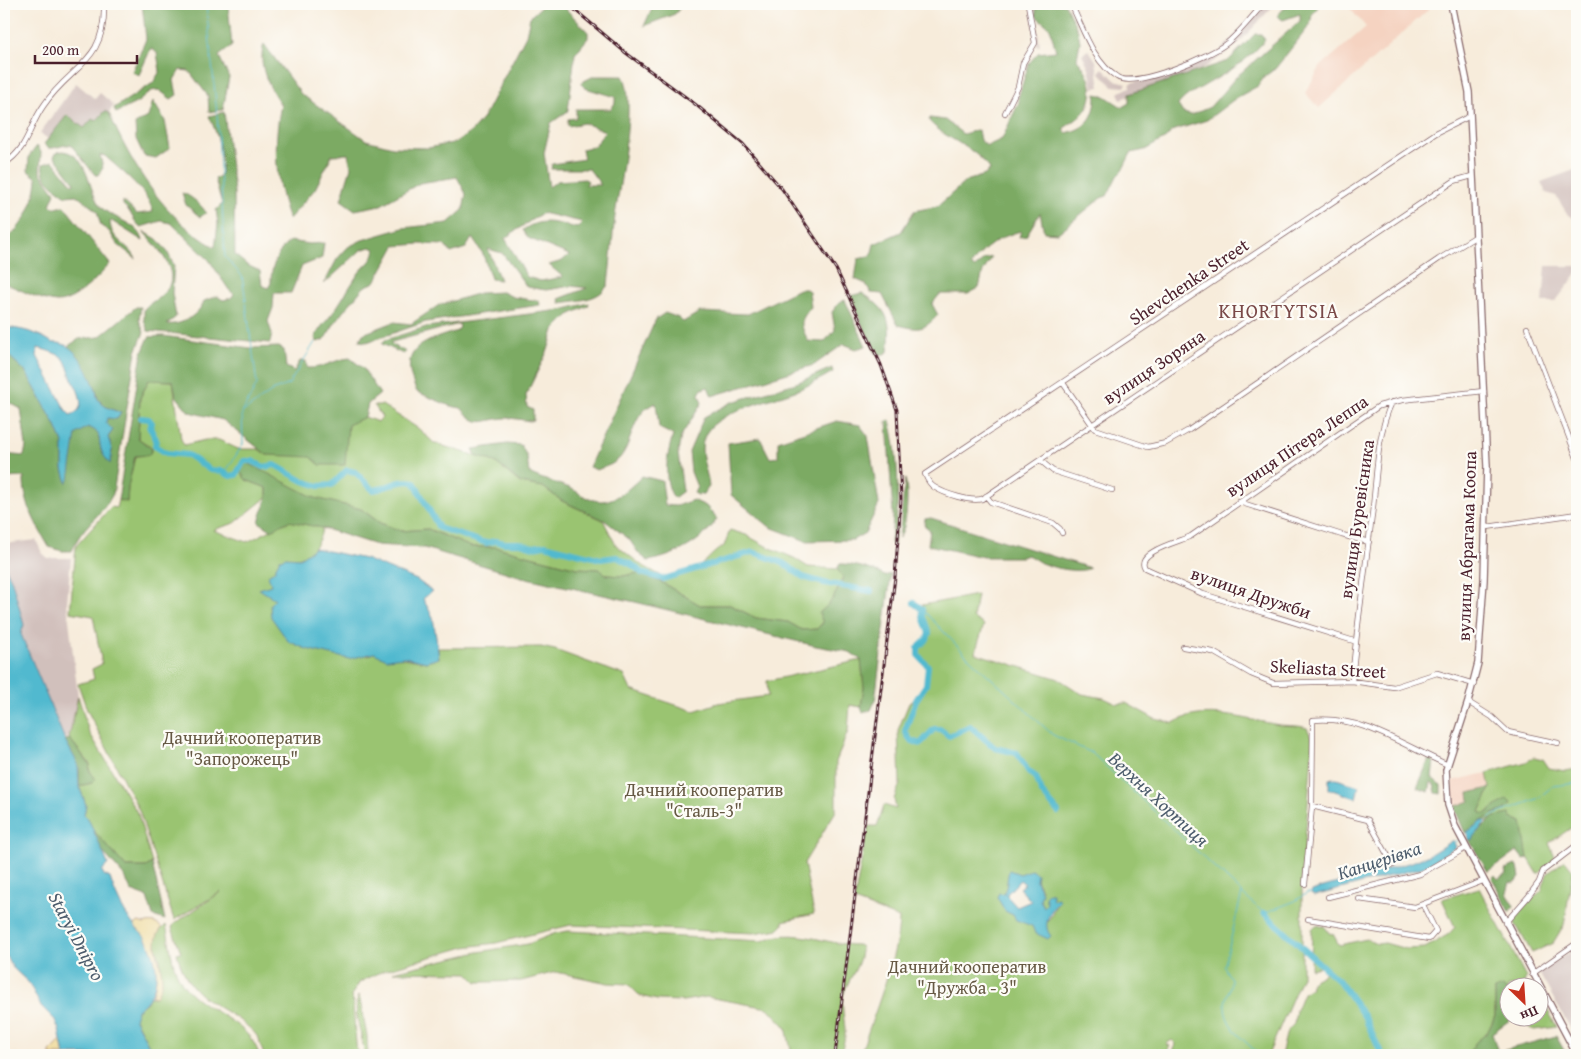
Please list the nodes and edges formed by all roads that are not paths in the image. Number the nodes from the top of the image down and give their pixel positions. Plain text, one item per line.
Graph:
1 (104, 4) edge
2 (1028, 4) edge
3 (1071, 4) edge
4 (1263, 4) edge
5 (1451, 4) edge
6 (1005, 113) dead end
7 (1470, 116) junction
8 (4, 164) edge
9 (1472, 176) junction
10 (1475, 237) junction
11 (1527, 328) dead end
12 (1063, 383) junction
13 (1484, 391) junction
14 (1392, 402) junction
15 (1090, 426) junction
16 (1577, 458) edge
17 (1040, 461) junction
18 (1112, 490) dead end
19 (986, 496) junction
20 (1239, 502) junction
21 (1577, 514) edge
22 (1486, 527) junction
23 (1062, 534) dead end
24 (1369, 542) junction
25 (1143, 565) joint
26 (1354, 641) junction
27 (1183, 647) dead end
28 (1352, 681) junction
29 (1474, 684) junction
30 (1468, 702) junction
31 (1558, 744) dead end
32 (1446, 764) junction
33 (1312, 806) junction
34 (1577, 845) edge
35 (1466, 848) junction
36 (1393, 866) dead end
37 (1483, 881) junction
38 (1306, 884) dead end
39 (1328, 897) dead end
40 (1358, 899) dead end
41 (1423, 905) junction
42 (1308, 919) dead end
43 (1505, 923) junction
44 (1577, 944) edge
45 (1532, 974) junction
46 (1577, 1055) edge

1 - 8 street
2 - 6 street
3 - 4 street
5 - 7 main road, вулиця Абрагама Коопа
7 - 9 main road, вулиця Абрагама Коопа
7 - 12 street, Shevchenka Street
9 - 10 main road, вулиця Абрагама Коопа
9 - 15 street, вулиця Зоряна
10 - 13 main road, вулиця Абрагама Коопа
10 - 15 street
11 - 16 street
12 - 15 street
12 - 19 street, Shevchenka Street
13 - 14 street, вулиця Пітера Леппа
13 - 22 main road, вулиця Абрагама Коопа
14 - 20 street, вулиця Пітера Леппа
14 - 24 street, вулиця Буревісника
15 - 17 street, вулиця Зоряна
17 - 18 street
17 - 19 street, вулиця Зоряна
19 - 23 street
20 - 24 street
20 - 25 street, вулиця Пітера Леппа
21 - 22 street
22 - 29 main road, вулиця Абрагама Коопа
24 - 26 street, вулиця Буревісника
25 - 26 street, вулиця Дружби
26 - 28 street, вулиця Буревісника
27 - 28 street, Skeliasta Street
28 - 29 street, Skeliasta Street
29 - 30 main road, вулиця Абрагама Коопа
30 - 31 street
30 - 32 main road, вулиця Абрагама Коопа
32 - 33 street
32 - 35 main road, вулиця Абрагама Коопа
33 - 36 street
33 - 38 street
34 - 43 street
35 - 37 main road, вулиця Абрагама Коопа
35 - 39 street
37 - 41 street
37 - 43 main road, вулиця Абрагама Коопа
40 - 41 street
41 - 42 street
43 - 45 main road, вулиця Абрагама Коопа
44 - 45 street
45 - 46 main road, вулиця Абрагама Коопа

